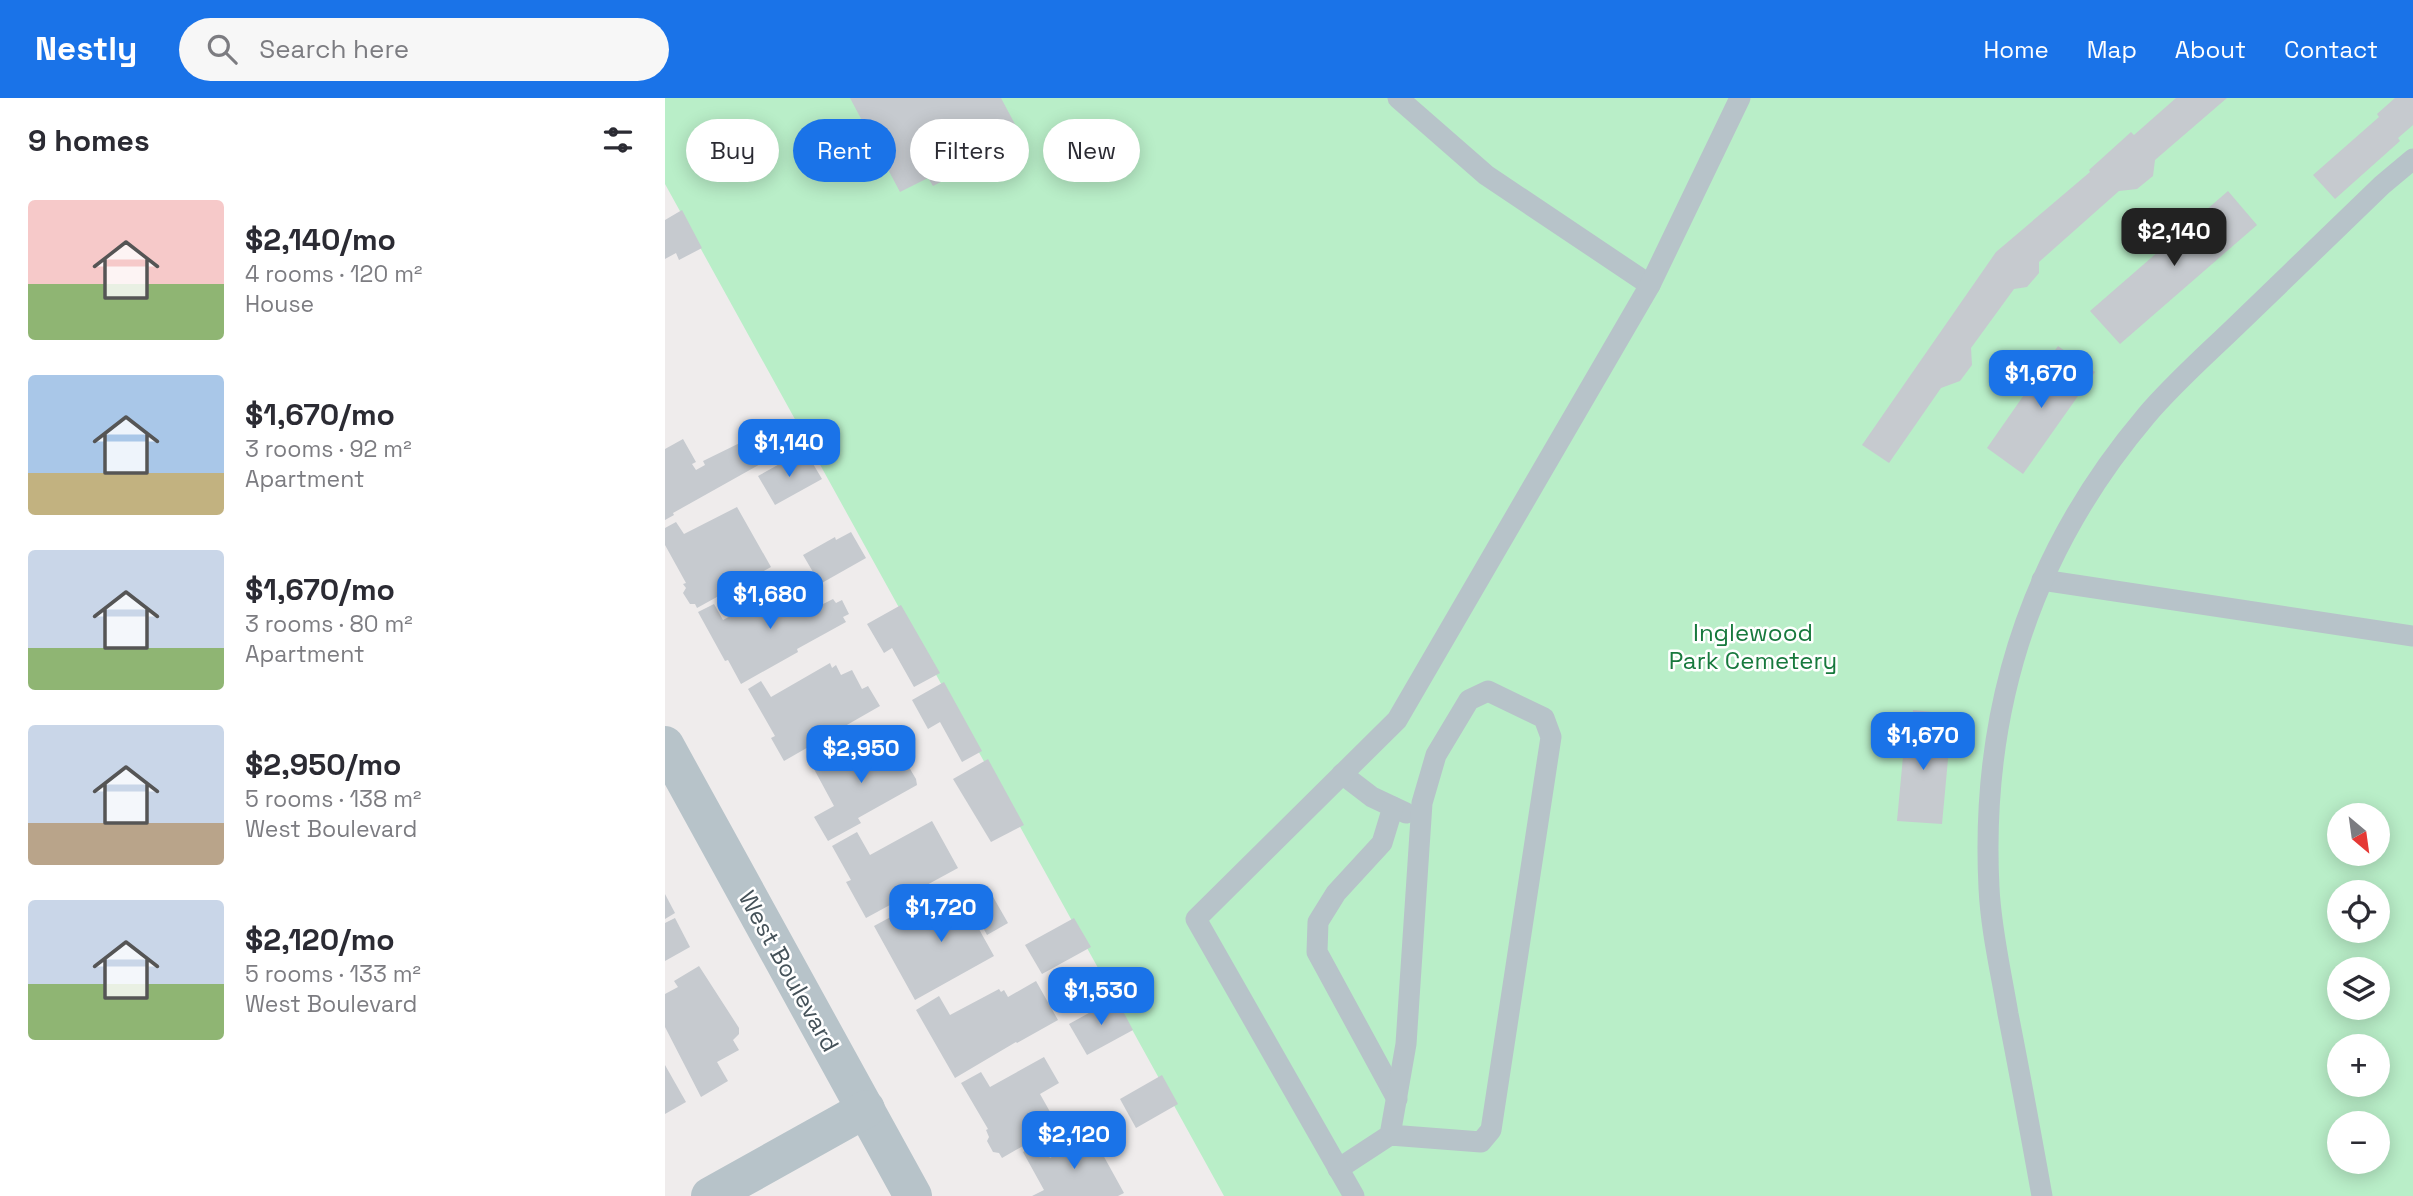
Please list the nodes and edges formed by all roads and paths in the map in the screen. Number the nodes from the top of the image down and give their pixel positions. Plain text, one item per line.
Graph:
1 (1398, 98) edge
2 (1741, 98) edge
3 (2413, 159) edge
4 (1650, 285) junction
5 (2042, 580) junction
6 (2413, 636) edge
7 (665, 745) edge
8 (1342, 774) junction
9 (1393, 807) junction
10 (1421, 821) junction
11 (1397, 1099) junction
12 (866, 1109) junction
13 (1390, 1135) junction
14 (1338, 1169) junction
15 (710, 1196) edge
16 (913, 1196) edge
17 (1354, 1196) edge
18 (2042, 1196) edge

1 - 4 lane
2 - 4 lane
3 - 5 lane
4 - 8 lane
5 - 6 lane
5 - 18 lane
7 - 12 street, West Boulevard
8 - 9 lane
8 - 14 lane
9 - 10 lane
9 - 11 lane
10 - 11 lane
10 - 13 lane
11 - 13 lane
12 - 15 street
12 - 16 street, West Boulevard
13 - 14 lane
14 - 17 lane

